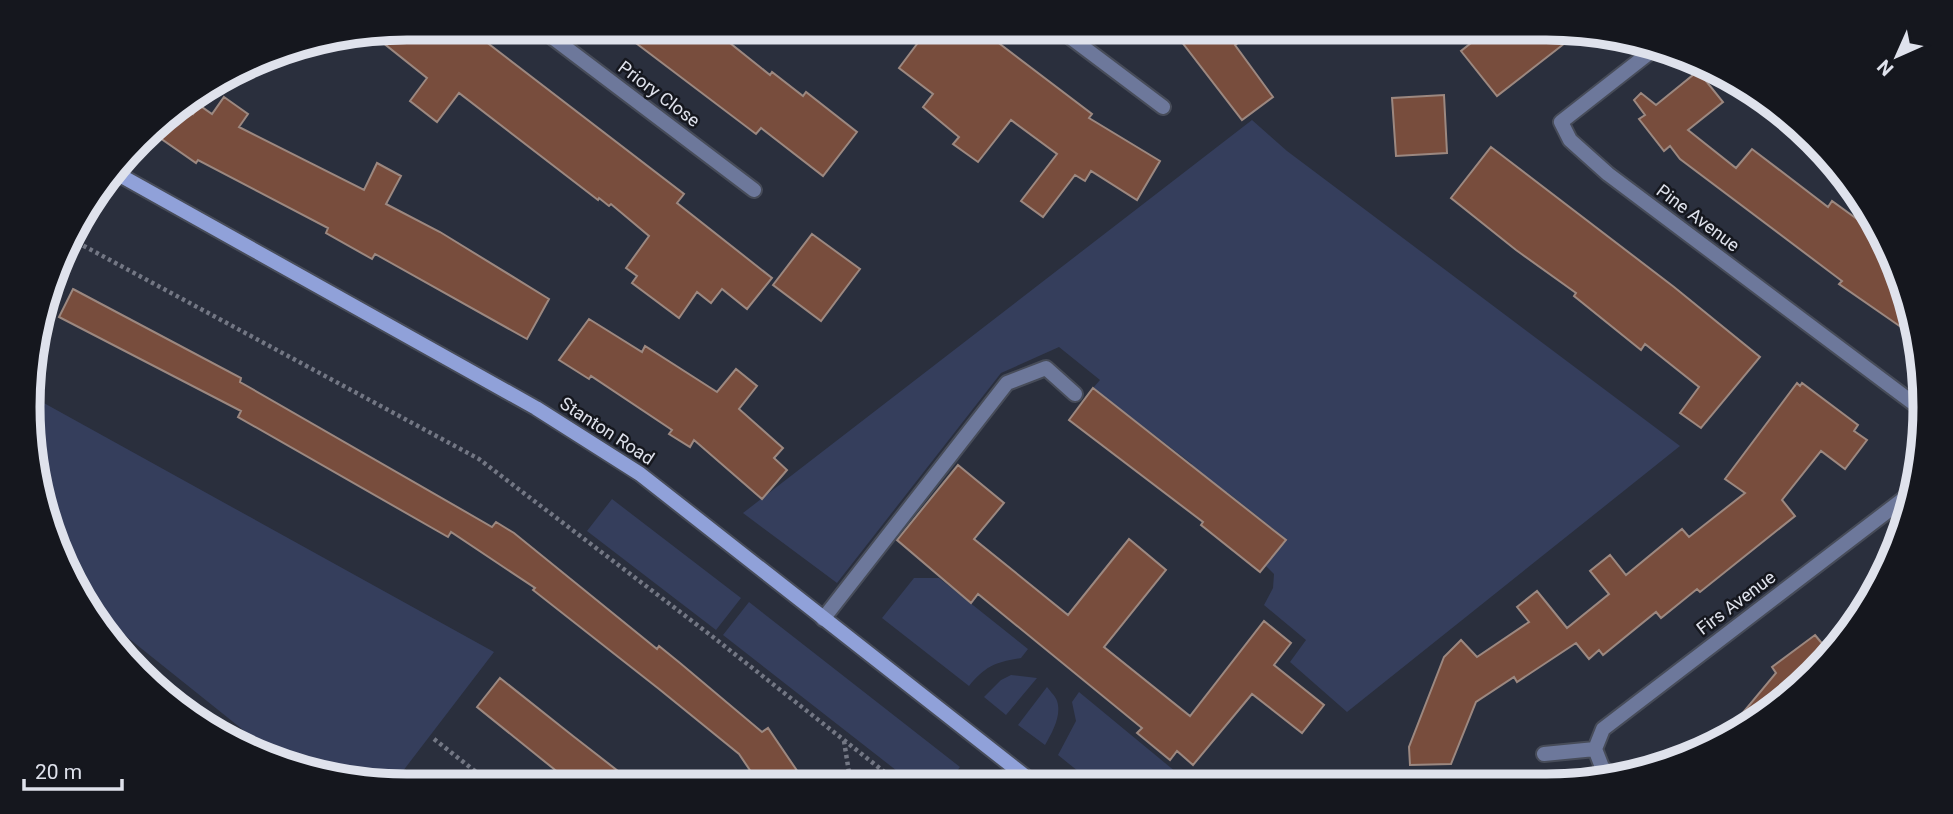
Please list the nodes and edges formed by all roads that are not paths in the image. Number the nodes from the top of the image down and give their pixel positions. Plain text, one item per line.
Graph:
1 (556, 40) edge
2 (1074, 40) edge
3 (1647, 55) edge
4 (1163, 107) dead end
5 (122, 176) edge
6 (754, 190) dead end
7 (1075, 394) dead end
8 (1913, 403) edge
9 (1900, 501) edge
10 (823, 619) junction
11 (1595, 749) junction
12 (1544, 754) dead end
13 (1605, 769) edge
14 (1022, 774) edge

1 - 6 street, Priory Close
2 - 4 street
3 - 8 street, Pine Avenue
5 - 10 street, Stanton Road
7 - 10 street
9 - 11 street, Firs Avenue
10 - 14 street, Stanton Road
11 - 12 street
11 - 13 street

